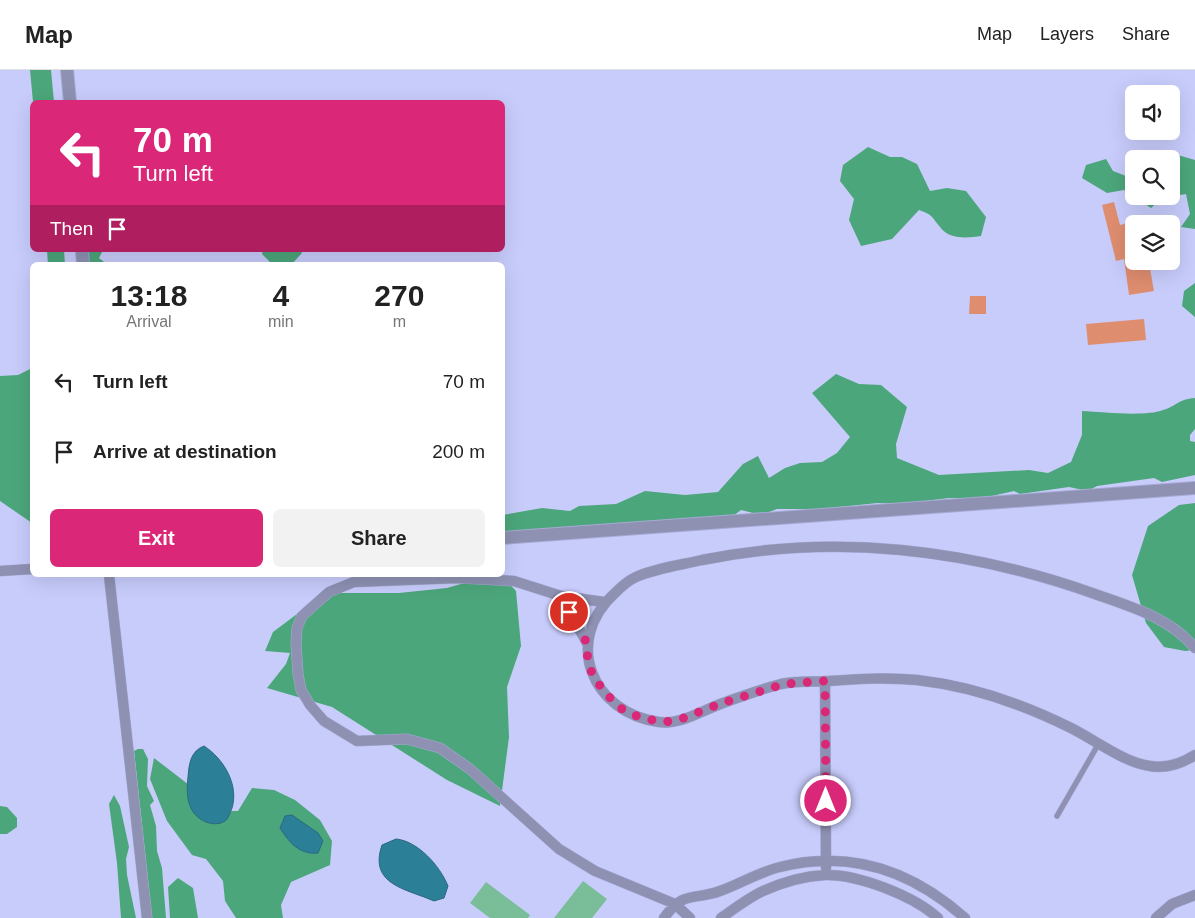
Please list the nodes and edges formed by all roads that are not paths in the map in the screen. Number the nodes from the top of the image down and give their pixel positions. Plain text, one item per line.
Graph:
1 (67, 70) edge
2 (70, 100) edge
3 (1195, 488) edge
4 (505, 538) edge
5 (30, 569) edge
6 (0, 571) edge
7 (109, 577) edge
8 (561, 596) junction
9 (604, 602) junction
10 (587, 643) junction
11 (1195, 648) edge
12 (825, 681) junction
13 (1100, 743) junction
14 (1195, 755) edge
15 (1057, 816) dead end
16 (826, 861) junction
17 (826, 875) junction
18 (1195, 895) edge
19 (676, 904) junction
20 (666, 917) edge
21 (147, 918) edge
22 (690, 918) edge
23 (721, 918) edge
24 (938, 918) edge
25 (965, 918) edge
26 (1156, 918) edge

1 - 2 street
3 - 4 street
5 - 6 street
7 - 21 street
8 - 9 street
8 - 10 street
8 - 19 street
9 - 10 street
9 - 11 street
10 - 12 street
12 - 13 street
12 - 16 street
13 - 14 street
13 - 15 lane
16 - 17 street
16 - 19 street
16 - 25 street
17 - 23 street
17 - 24 street
18 - 26 street
19 - 20 street
19 - 22 street

